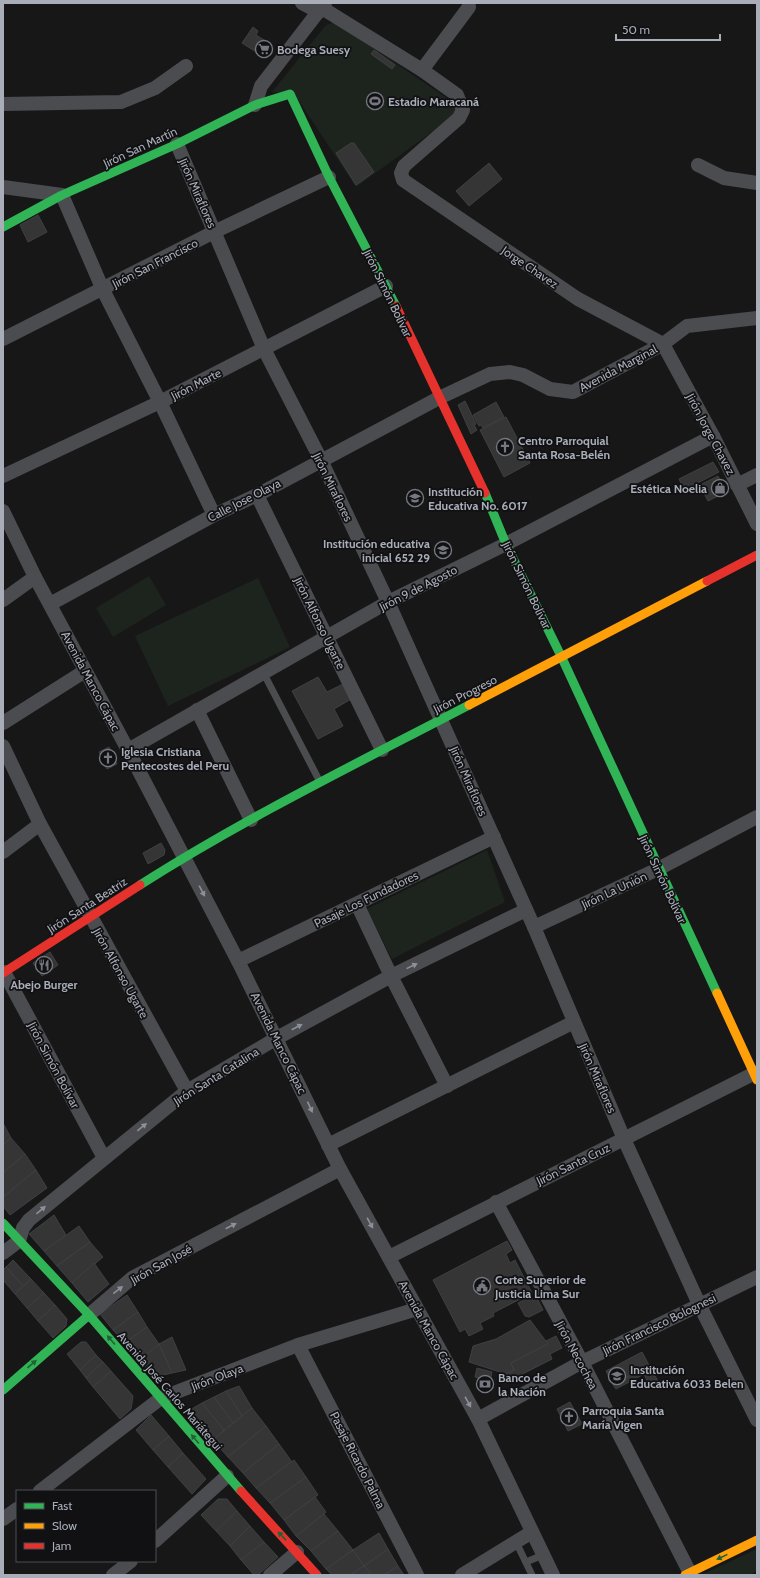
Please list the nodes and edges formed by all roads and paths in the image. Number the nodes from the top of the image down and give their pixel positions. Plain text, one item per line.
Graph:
1 (302, 3) edge
2 (322, 7) edge
3 (469, 7) dead end
4 (186, 66) dead end
5 (422, 70) junction
6 (290, 94) joint
7 (3, 104) edge
8 (255, 105) junction
9 (177, 144) junction
10 (698, 165) dead end
11 (329, 177) junction
12 (757, 182) edge
13 (3, 187) edge
14 (62, 195) junction
15 (3, 226) edge
16 (216, 231) junction
17 (386, 286) junction
18 (103, 290) junction
19 (757, 318) edge
20 (3, 339) edge
21 (663, 344) junction
22 (264, 349) junction
23 (439, 398) junction
24 (160, 402) junction
25 (713, 436) junction
26 (321, 460) junction
27 (757, 475) edge
28 (3, 476) edge
29 (737, 485) junction
30 (257, 495) junction
31 (3, 511) edge
32 (214, 515) junction
33 (757, 524) edge
34 (506, 544) junction
35 (757, 555) edge
36 (35, 577) junction
37 (3, 600) edge
38 (388, 602) junction
39 (50, 604) junction
40 (326, 637) junction
41 (562, 658) junction
42 (85, 671) junction
43 (263, 672) junction
44 (197, 710) junction
45 (441, 720) junction
46 (3, 723) edge
47 (3, 746) edge
48 (128, 750) junction
49 (382, 750) junction
50 (320, 783) junction
51 (757, 817) edge
52 (251, 820) junction
53 (40, 824) junction
54 (494, 837) junction
55 (3, 852) edge
56 (184, 857) junction
57 (658, 869) junction
58 (357, 904) junction
59 (526, 910) junction
60 (90, 917) junction
61 (534, 927) junction
62 (238, 961) junction
63 (3, 973) edge
64 (391, 976) junction
65 (574, 1022) junction
66 (277, 1038) junction
67 (756, 1075) edge
68 (447, 1086) junction
69 (187, 1091) junction
70 (624, 1138) junction
71 (328, 1145) junction
72 (104, 1158) junction
73 (340, 1169) junction
74 (496, 1202) junction
75 (3, 1224) edge
76 (19, 1241) junction
77 (3, 1253) edge
78 (389, 1257) junction
79 (757, 1278) edge
80 (699, 1304) junction
81 (417, 1309) junction
82 (88, 1315) junction
83 (298, 1345) junction
84 (582, 1362) junction
85 (3, 1390) edge
86 (162, 1398) junction
87 (478, 1419) junction
88 (757, 1420) edge
89 (228, 1476) junction
90 (41, 1490) edge
91 (16, 1509) edge
92 (3, 1519) edge
93 (532, 1532) junction
94 (156, 1540) edge
95 (757, 1540) edge
96 (516, 1542) junction
97 (297, 1552) junction
98 (543, 1555) junction
99 (130, 1562) edge
100 (526, 1562) junction
101 (687, 1574) edge
102 (113, 1575) edge
103 (270, 1575) edge
104 (317, 1575) edge
105 (417, 1575) edge
106 (462, 1575) edge
107 (532, 1575) edge
108 (553, 1575) edge

1 - 2 street
2 - 5 street
2 - 8 street
3 - 5 street
4 - 7 street
5 - 21 street, Jorge Chavez
6 - 8 street, Jirón San Martín
6 - 11 street, Jirón Simón Bolívar
8 - 9 street, Jirón San Martín
9 - 14 street, Jirón San Martín
9 - 16 street, Jirón Miraflores
10 - 12 street
11 - 16 street, Jirón San Francisco
11 - 17 street, Jirón Simón Bolívar
13 - 14 street
14 - 15 street, Jirón San Martín
14 - 18 street
16 - 18 street, Jirón San Francisco
16 - 22 street, Jirón Miraflores
17 - 22 street, Jirón Marte
17 - 23 street, Jirón Simón Bolívar
18 - 20 street, Jirón San Francisco
18 - 24 street
19 - 21 street, Avenida Marginal
21 - 23 street, Avenida Marginal
21 - 25 street, Jirón Jorge Chavez
22 - 24 street, Jirón Marte
22 - 26 street, Jirón Miraflores
23 - 26 street, Calle Jose Olaya
23 - 34 street, Jirón Simón Bolívar
24 - 28 street, Jirón Marte
24 - 32 street
25 - 29 street, Jirón Jorge Chavez
25 - 34 street, Jirón 9 de Agosto
26 - 30 street, Calle Jose Olaya
26 - 38 street, Jirón Miraflores
27 - 29 street
29 - 33 street, Jirón Jorge Chavez
30 - 32 street, Calle Jose Olaya
30 - 40 street, Jirón Alfonso Ugarte
31 - 36 street, Avenida Manco Cápac
32 - 39 street, Calle Jose Olaya
34 - 38 street, Jirón 9 de Agosto
34 - 41 street, Jirón Simón Bolívar
35 - 41 street, Jirón Progreso
36 - 37 street
36 - 39 street, Avenida Manco Cápac
38 - 40 street, Jirón 9 de Agosto
38 - 45 street, Jirón Miraflores
39 - 42 street, Avenida Manco Cápac
40 - 43 street, Jirón 9 de Agosto
40 - 49 street, Jirón Alfonso Ugarte
41 - 45 street, Jirón Progreso
41 - 57 street, Jirón Simón Bolívar
42 - 46 street
42 - 48 street, Avenida Manco Cápac
43 - 44 street, Jirón 9 de Agosto
43 - 50 lane
44 - 48 street, Jirón 9 de Agosto
44 - 52 street
45 - 49 street, Jirón Progreso
45 - 54 street, Jirón Miraflores
47 - 53 street, Jirón Alfonso Ugarte
48 - 56 street, Avenida Manco Cápac
49 - 50 street, Jirón Progreso
50 - 52 street, Jirón Progreso
51 - 57 street, Jirón La Unión
52 - 56 street, Jirón Progreso
53 - 55 street
53 - 60 street, Jirón Alfonso Ugarte
54 - 58 street, Pasaje Los Fundadores
54 - 59 street, Jirón Miraflores
56 - 60 street, Jirón Santa Beatriz
56 -> 62 street, Avenida Manco Cápac
57 - 61 street, Jirón La Unión
57 - 67 street, Jirón Simón Bolívar
58 - 62 street, Pasaje Los Fundadores
58 - 64 street
59 - 61 street, Jirón Miraflores
64 -> 59 street, Jirón Santa Catalina
60 - 63 street, Jirón Santa Beatriz
60 - 69 street, Jirón Alfonso Ugarte
61 - 65 street, Jirón Miraflores
62 - 66 street, Avenida Manco Cápac
63 - 72 street, Jirón Simón Bolívar
66 -> 64 street, Jirón Santa Catalina
64 - 68 street
65 - 68 street
65 - 70 street, Jirón Miraflores
66 - 69 street, Jirón Santa Catalina
66 -> 71 street, Avenida Manco Cápac
67 - 70 street, Jirón Santa Cruz
68 - 71 street
72 -> 69 street, Jirón Santa Catalina
70 - 74 street, Jirón Santa Cruz
70 - 80 street, Jirón Miraflores
71 - 73 street, Avenida Manco Cápac
76 -> 72 street, Jirón Santa Catalina
73 -> 78 street, Avenida Manco Cápac
82 -> 73 street, Jirón San José
74 - 78 street, Jirón Santa Cruz
74 - 84 street, Jirón Necochea
75 - 76 street, Avenida José Carlos Mariátegui
76 - 77 street, Jirón Santa Catalina
76 - 82 street, Avenida José Carlos Mariátegui
78 - 81 street, Avenida Manco Cápac
79 - 80 street, Jirón Francisco Bolognesi
80 - 84 street, Jirón Francisco Bolognesi
80 - 88 street, Jirón Miraflores
81 - 83 street, Jirón Olaya
81 -> 87 street, Avenida Manco Cápac
85 -> 82 street, Jirón San José
86 -> 82 street, Avenida José Carlos Mariátegui
83 - 86 street, Jirón Olaya
83 - 105 street, Pasaje Ricardo Palma
84 - 87 street, Jirón Francisco Bolognesi
84 - 101 street, Jirón Necochea
89 -> 86 street, Avenida José Carlos Mariátegui
86 - 90 street, Jirón Olaya
87 - 93 street, Avenida Manco Cápac
89 - 94 street
97 -> 89 street, Avenida José Carlos Mariátegui
91 - 92 street
93 - 96 street
93 - 98 street, Avenida Manco Cápac
95 -> 101 street
96 - 100 lane
96 - 106 street
97 - 103 street
97 - 104 street, Avenida José Carlos Mariátegui
98 - 100 lane
98 - 108 street, Avenida Manco Cápac
99 - 102 street
100 - 107 lane

